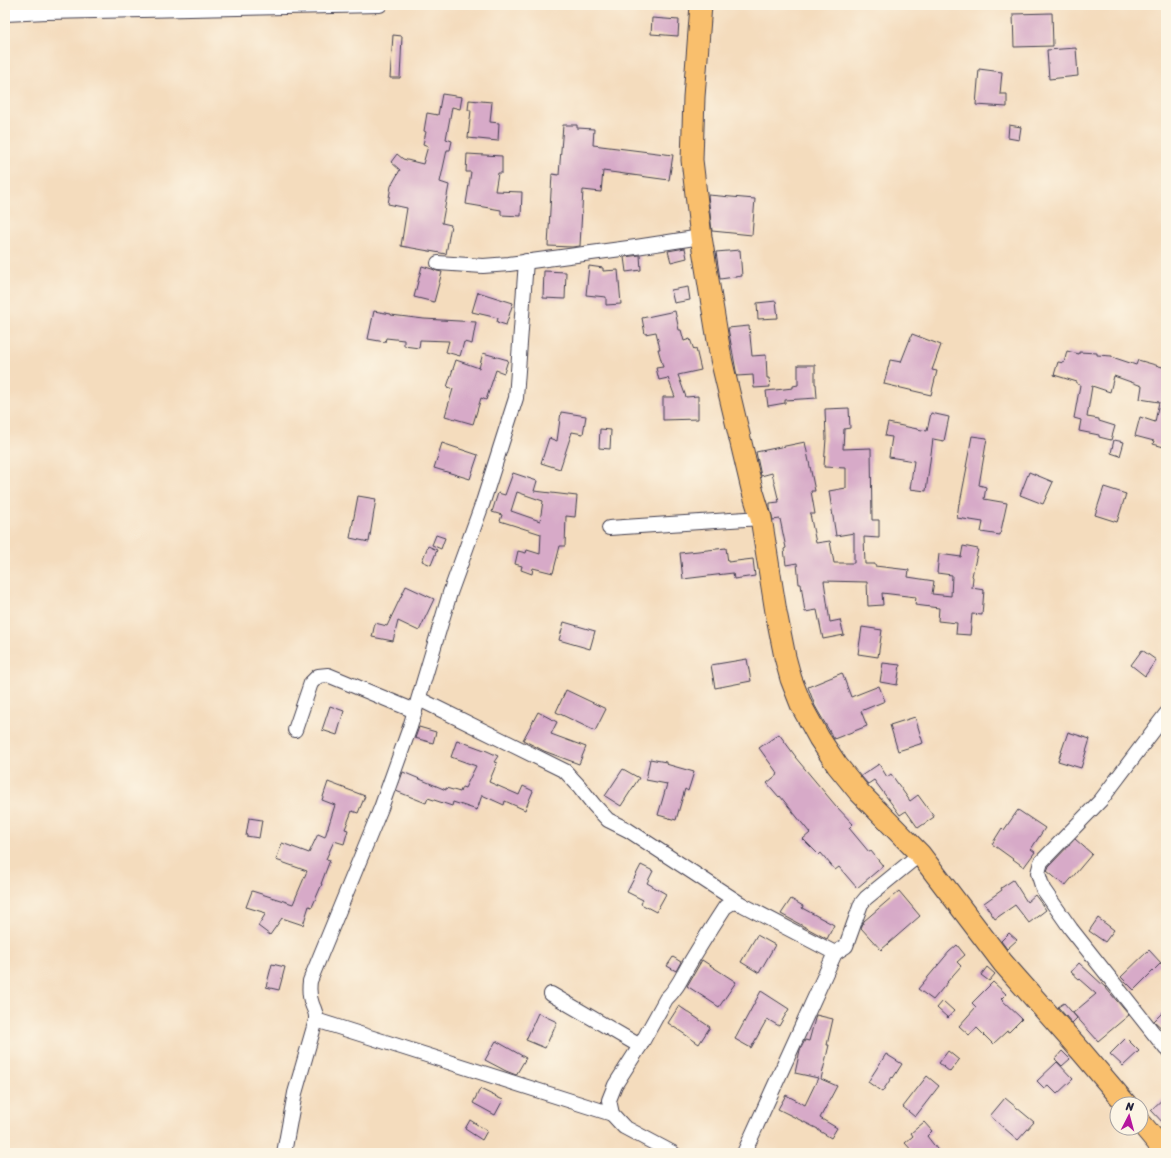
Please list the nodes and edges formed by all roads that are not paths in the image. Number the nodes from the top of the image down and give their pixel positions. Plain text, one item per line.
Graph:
1 (380, 5) edge
2 (700, 5) edge
3 (5, 14) edge
4 (701, 237) junction
5 (526, 261) junction
6 (438, 263) dead end
7 (761, 518) junction
8 (609, 528) dead end
9 (417, 705) junction
10 (1166, 714) edge
11 (295, 730) dead end
12 (920, 854) junction
13 (741, 904) junction
14 (835, 953) junction
15 (551, 994) dead end
16 (316, 1020) junction
17 (640, 1046) junction
18 (1166, 1049) edge
19 (1119, 1096) edge
20 (612, 1114) junction
21 (1149, 1133) edge
22 (284, 1153) edge
23 (673, 1153) edge
24 (744, 1153) edge
25 (1166, 1153) edge

1 - 3 street
2 - 4 highway
4 - 5 street
4 - 7 highway
5 - 6 street
5 - 9 street
7 - 8 street
7 - 12 highway
9 - 11 street
9 - 13 street
9 - 16 street
10 - 18 street
12 - 14 street
12 - 19 highway
13 - 14 street
13 - 17 street
14 - 24 street
15 - 17 street
16 - 20 street
16 - 22 street
17 - 20 street
20 - 23 street
21 - 25 highway

